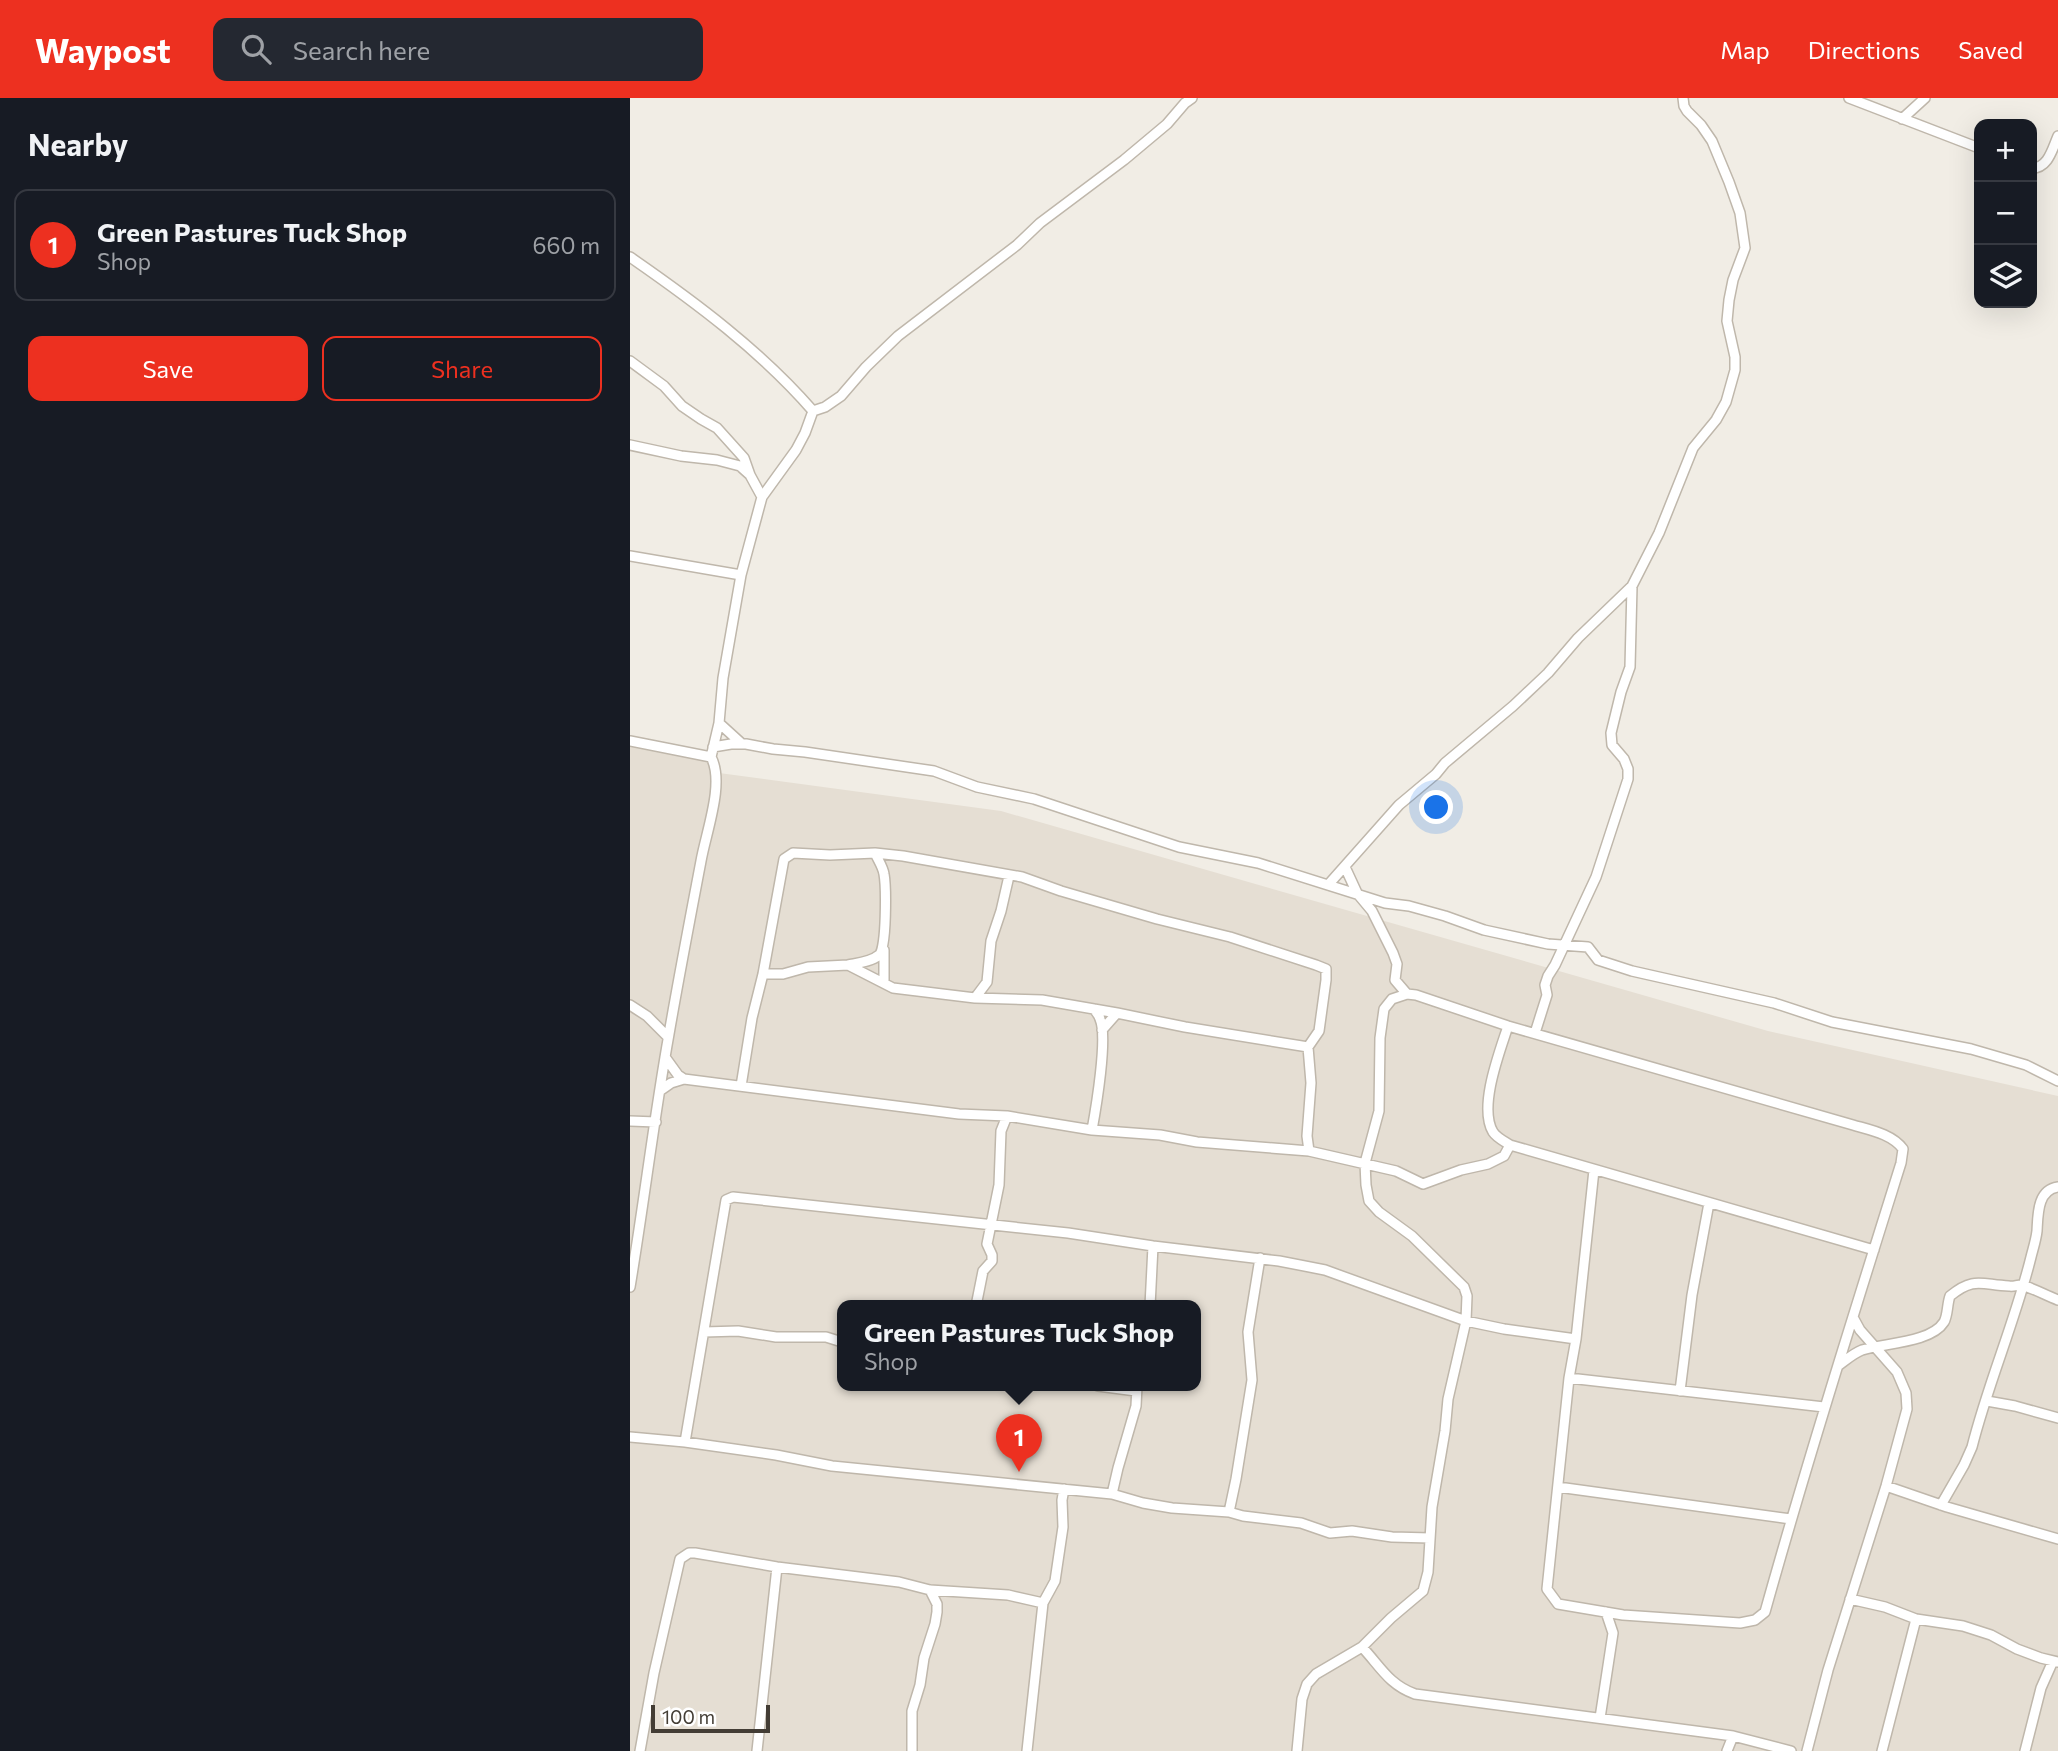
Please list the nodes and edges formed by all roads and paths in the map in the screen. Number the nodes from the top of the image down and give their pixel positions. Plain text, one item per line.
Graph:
1 (1192, 98) edge
2 (1684, 98) edge
3 (1849, 98) edge
4 (1924, 98) edge
5 (1902, 119) junction
6 (2058, 136) edge
7 (1974, 146) edge
8 (2037, 168) edge
9 (630, 257) edge
10 (630, 361) edge
11 (813, 411) junction
12 (630, 445) edge
13 (750, 475) junction
14 (762, 496) junction
15 (630, 556) edge
16 (741, 575) junction
17 (1632, 586) junction
18 (719, 723) junction
19 (630, 741) edge
20 (742, 744) junction
21 (712, 752) junction
22 (875, 853) junction
23 (897, 855) junction
24 (1345, 867) junction
25 (883, 871) junction
26 (1009, 876) junction
27 (1328, 885) junction
28 (1357, 893) junction
29 (1564, 946) junction
30 (884, 950) junction
31 (848, 965) junction
32 (763, 974) junction
33 (1395, 980) junction
34 (884, 983) junction
35 (1407, 994) junction
36 (975, 998) junction
37 (1392, 999) junction
38 (630, 1005) edge
39 (1094, 1009) junction
40 (1117, 1013) junction
41 (1508, 1026) junction
42 (1102, 1030) junction
43 (1535, 1033) junction
44 (668, 1037) junction
45 (1308, 1047) junction
46 (665, 1057) junction
47 (684, 1079) junction
48 (2058, 1081) edge
49 (741, 1086) junction
50 (661, 1090) junction
51 (1007, 1116) junction
52 (630, 1121) edge
53 (656, 1122) junction
54 (1092, 1130) junction
55 (1510, 1145) junction
56 (1309, 1151) junction
57 (1365, 1163) junction
58 (1594, 1170) junction
59 (2058, 1187) edge
60 (1709, 1203) junction
61 (989, 1226) junction
62 (1153, 1246) junction
63 (1874, 1250) junction
64 (1260, 1258) junction
65 (2022, 1285) junction
66 (630, 1287) edge
67 (2038, 1292) junction
68 (977, 1300) edge
69 (1150, 1300) edge
70 (2058, 1300) edge
71 (2018, 1303) junction
72 (1854, 1319) junction
73 (1466, 1321) junction
74 (704, 1332) junction
75 (1576, 1339) junction
76 (837, 1340) edge
77 (1874, 1347) junction
78 (1838, 1366) junction
79 (1569, 1378) junction
80 (1136, 1391) edge
81 (1680, 1391) junction
82 (1987, 1401) junction
83 (1824, 1407) junction
84 (2058, 1418) edge
85 (630, 1437) edge
86 (685, 1442) junction
87 (1886, 1486) junction
88 (1559, 1488) junction
89 (1063, 1489) junction
90 (1112, 1494) junction
91 (1941, 1505) junction
92 (1229, 1512) junction
93 (1791, 1519) junction
94 (1430, 1538) junction
95 (2058, 1539) edge
96 (777, 1567) junction
97 (930, 1590) junction
98 (1850, 1599) junction
99 (1044, 1603) junction
100 (1606, 1612) junction
101 (1916, 1619) junction
102 (1362, 1647) junction
103 (2055, 1662) edge
104 (1601, 1718) junction
105 (1733, 1736) junction
106 (640, 1751) edge
107 (757, 1751) edge
108 (912, 1751) edge
109 (1027, 1751) edge
110 (1297, 1751) edge
111 (1727, 1751) edge
112 (1791, 1751) edge
113 (1807, 1751) edge
114 (1882, 1751) edge
115 (2025, 1751) edge

1 - 11 street
2 - 17 street
3 - 5 street
4 - 5 street
5 - 7 street
6 - 8 street
9 - 11 street
10 - 13 street
11 - 14 street
12 - 13 street
13 - 14 street
14 - 16 street
15 - 16 street
16 - 18 street
17 - 24 street
17 - 29 street
18 - 20 street
18 - 21 street
19 - 21 street
20 - 21 street
20 - 27 street
21 - 44 street
22 - 23 street
22 - 25 street
22 - 32 street
23 - 25 street
23 - 26 street
24 - 27 street
24 - 28 street
25 - 30 street
26 - 36 street
26 - 45 street
27 - 28 street
28 - 29 street
28 - 33 street
29 - 43 street
29 - 48 street
30 - 31 street
30 - 34 street
31 - 32 street
31 - 34 street
32 - 49 street
33 - 35 street
33 - 37 street
34 - 36 street
35 - 37 street
35 - 41 street
36 - 39 street
37 - 57 street
38 - 44 street
39 - 40 street
39 - 42 street
40 - 42 street
40 - 45 street
41 - 43 street
41 - 55 street
42 - 54 street
43 - 63 street
44 - 46 street
45 - 56 street
46 - 47 street
46 - 50 street
47 - 49 street
47 - 50 street
49 - 51 street
50 - 53 street
51 - 54 street
51 - 61 street
52 - 53 street
53 - 66 street
54 - 56 street
55 - 57 street
55 - 58 street
56 - 57 street
57 - 73 street
58 - 60 street
58 - 75 street
59 - 65 street
60 - 63 street
60 - 81 street
61 - 62 street
61 - 68 street
61 - 74 street
62 - 64 street
62 - 69 street
63 - 72 street
64 - 73 street
64 - 92 street
65 - 67 street
65 - 71 street
65 - 77 street
67 - 70 street
67 - 71 street
71 - 82 street
72 - 77 street
72 - 78 street
73 - 75 street
73 - 94 street
74 - 76 street
74 - 86 street
75 - 79 street
77 - 78 street
77 - 87 street
78 - 83 street
79 - 81 street
79 - 88 street
80 - 90 street
81 - 83 street
82 - 84 street
82 - 91 street
83 - 93 street
85 - 86 street
86 - 89 street
87 - 91 street
87 - 98 street
88 - 93 street
88 - 100 street
89 - 90 street
89 - 99 street
90 - 92 street
91 - 95 street
92 - 94 street
93 - 100 street
94 - 102 street
96 - 97 street
96 - 106 street
96 - 107 street
97 - 99 street
97 - 108 street
98 - 101 street
98 - 113 street
99 - 109 street
100 - 104 street
101 - 103 street
101 - 114 street
102 - 104 street
102 - 110 street
103 - 115 street
104 - 105 street
105 - 111 street
105 - 112 street

